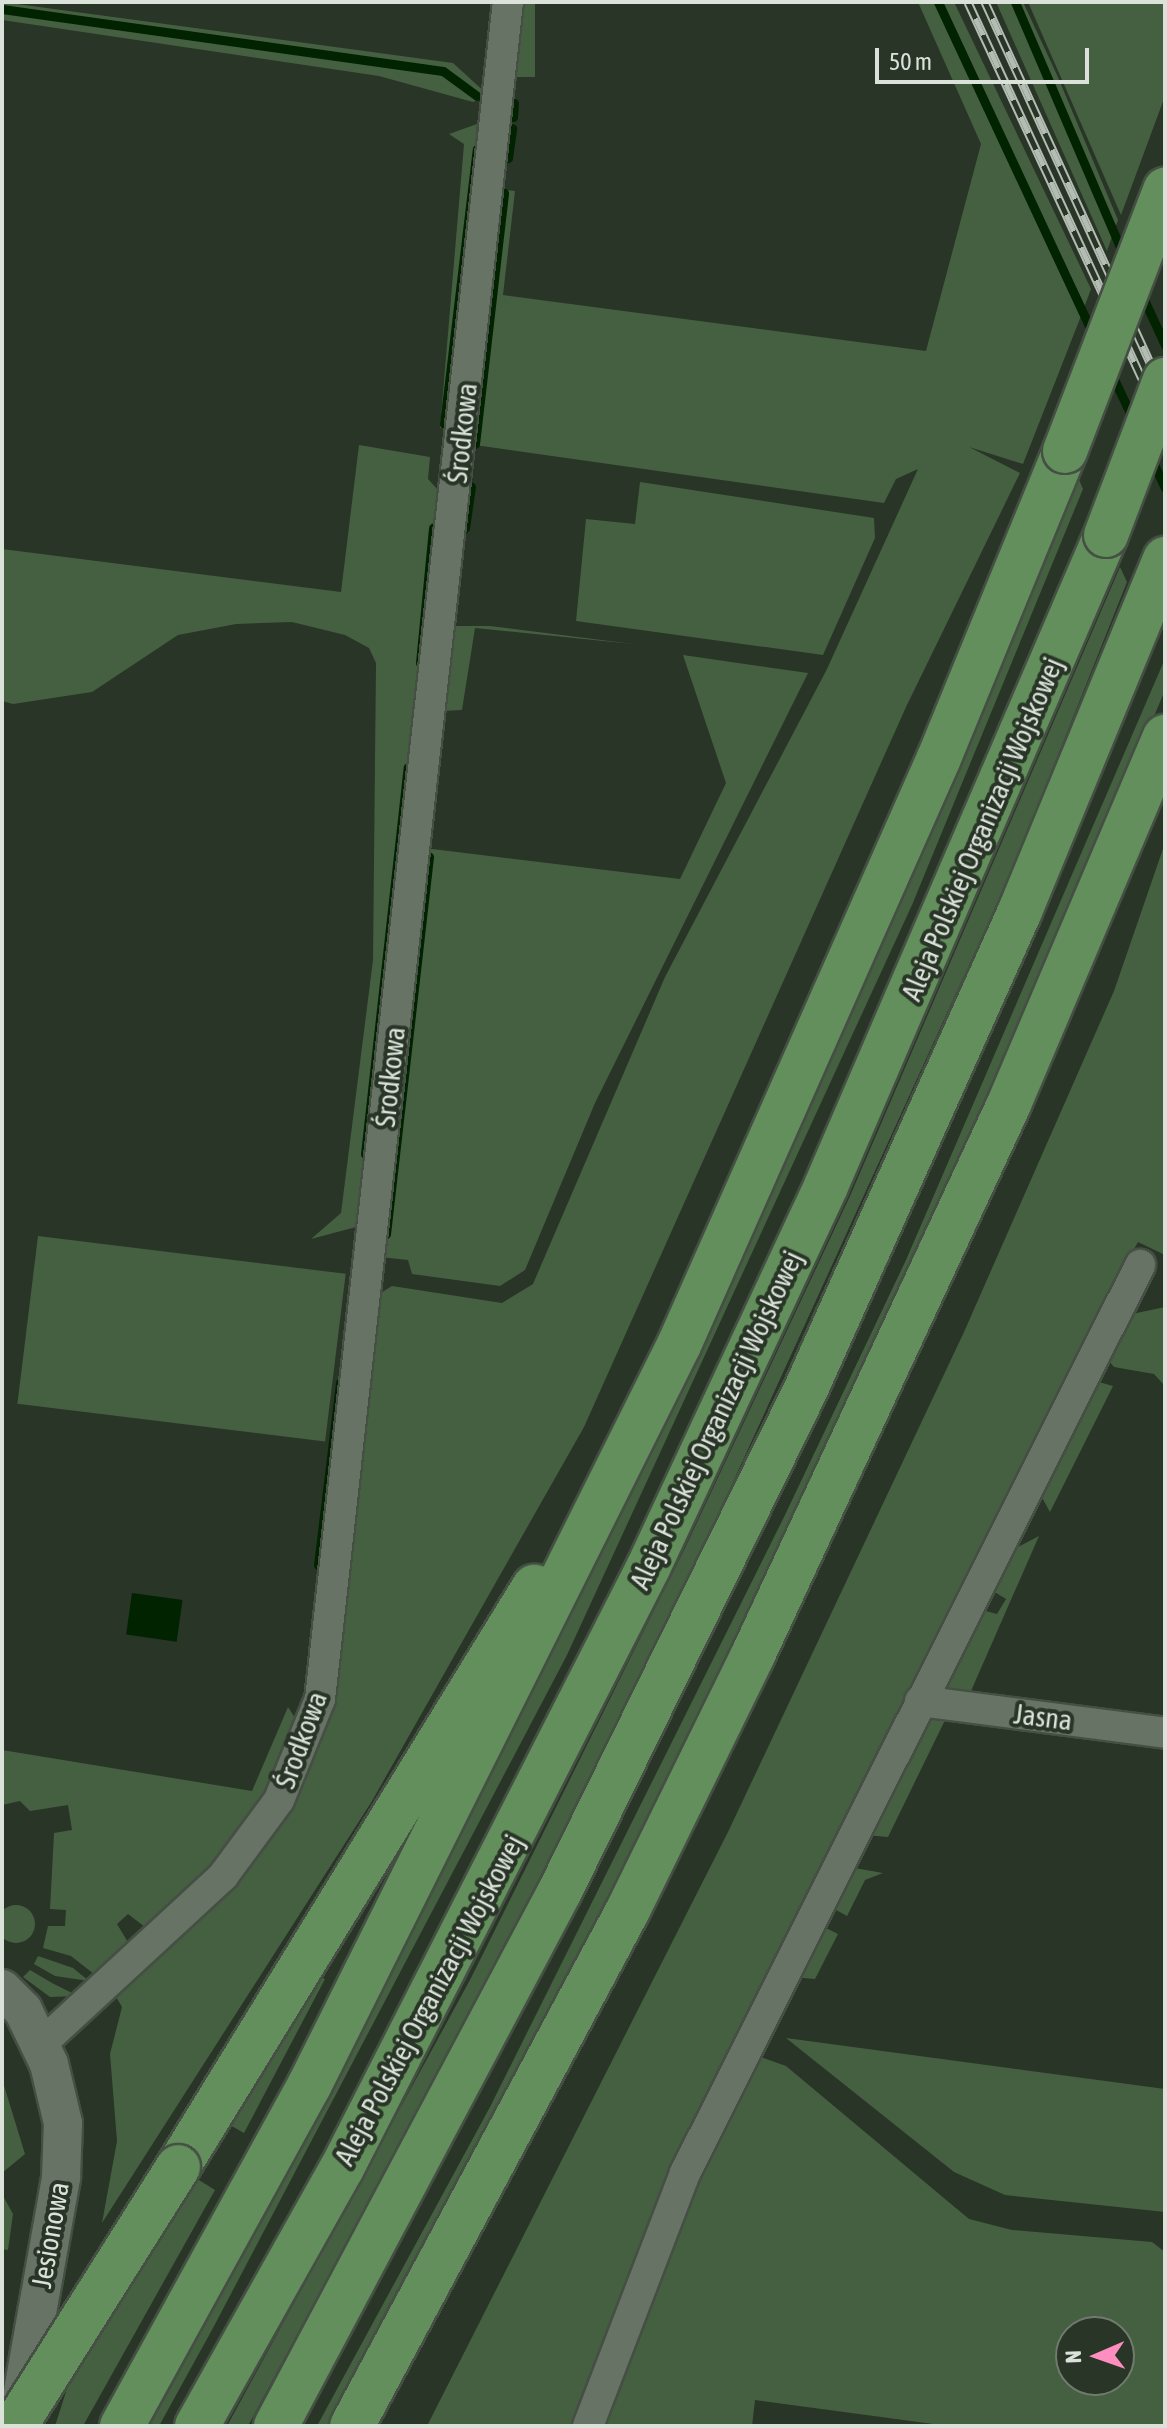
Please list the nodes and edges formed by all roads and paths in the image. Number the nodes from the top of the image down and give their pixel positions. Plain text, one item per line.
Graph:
1 (508, 2) edge
2 (1165, 190) edge
3 (1165, 380) edge
4 (1165, 559) edge
5 (1165, 737) edge
6 (1140, 1265) dead end
7 (679, 1345) junction
8 (920, 1701) junction
9 (1165, 1733) edge
10 (2, 1989) edge
11 (2, 2036) edge
12 (39, 2046) junction
13 (455, 2238) junction
14 (16, 2426) edge
15 (122, 2426) edge
16 (197, 2426) edge
17 (276, 2426) edge
18 (352, 2426) edge
19 (385, 2426) edge
20 (588, 2426) edge

1 - 12 street, Środkowa
2 - 7 highway, bridge
3 - 16 highway, Aleja Polskiej Organizacji Wojskowej, bridge
4 - 17 highway
5 - 13 highway
6 - 8 street
7 - 14 highway, bridge
7 - 15 highway
8 - 9 street, Jasna
8 - 20 street
10 - 12 street, Jesionowa
11 - 12 street
12 - 14 street, Jesionowa
13 - 18 highway
13 - 19 highway

